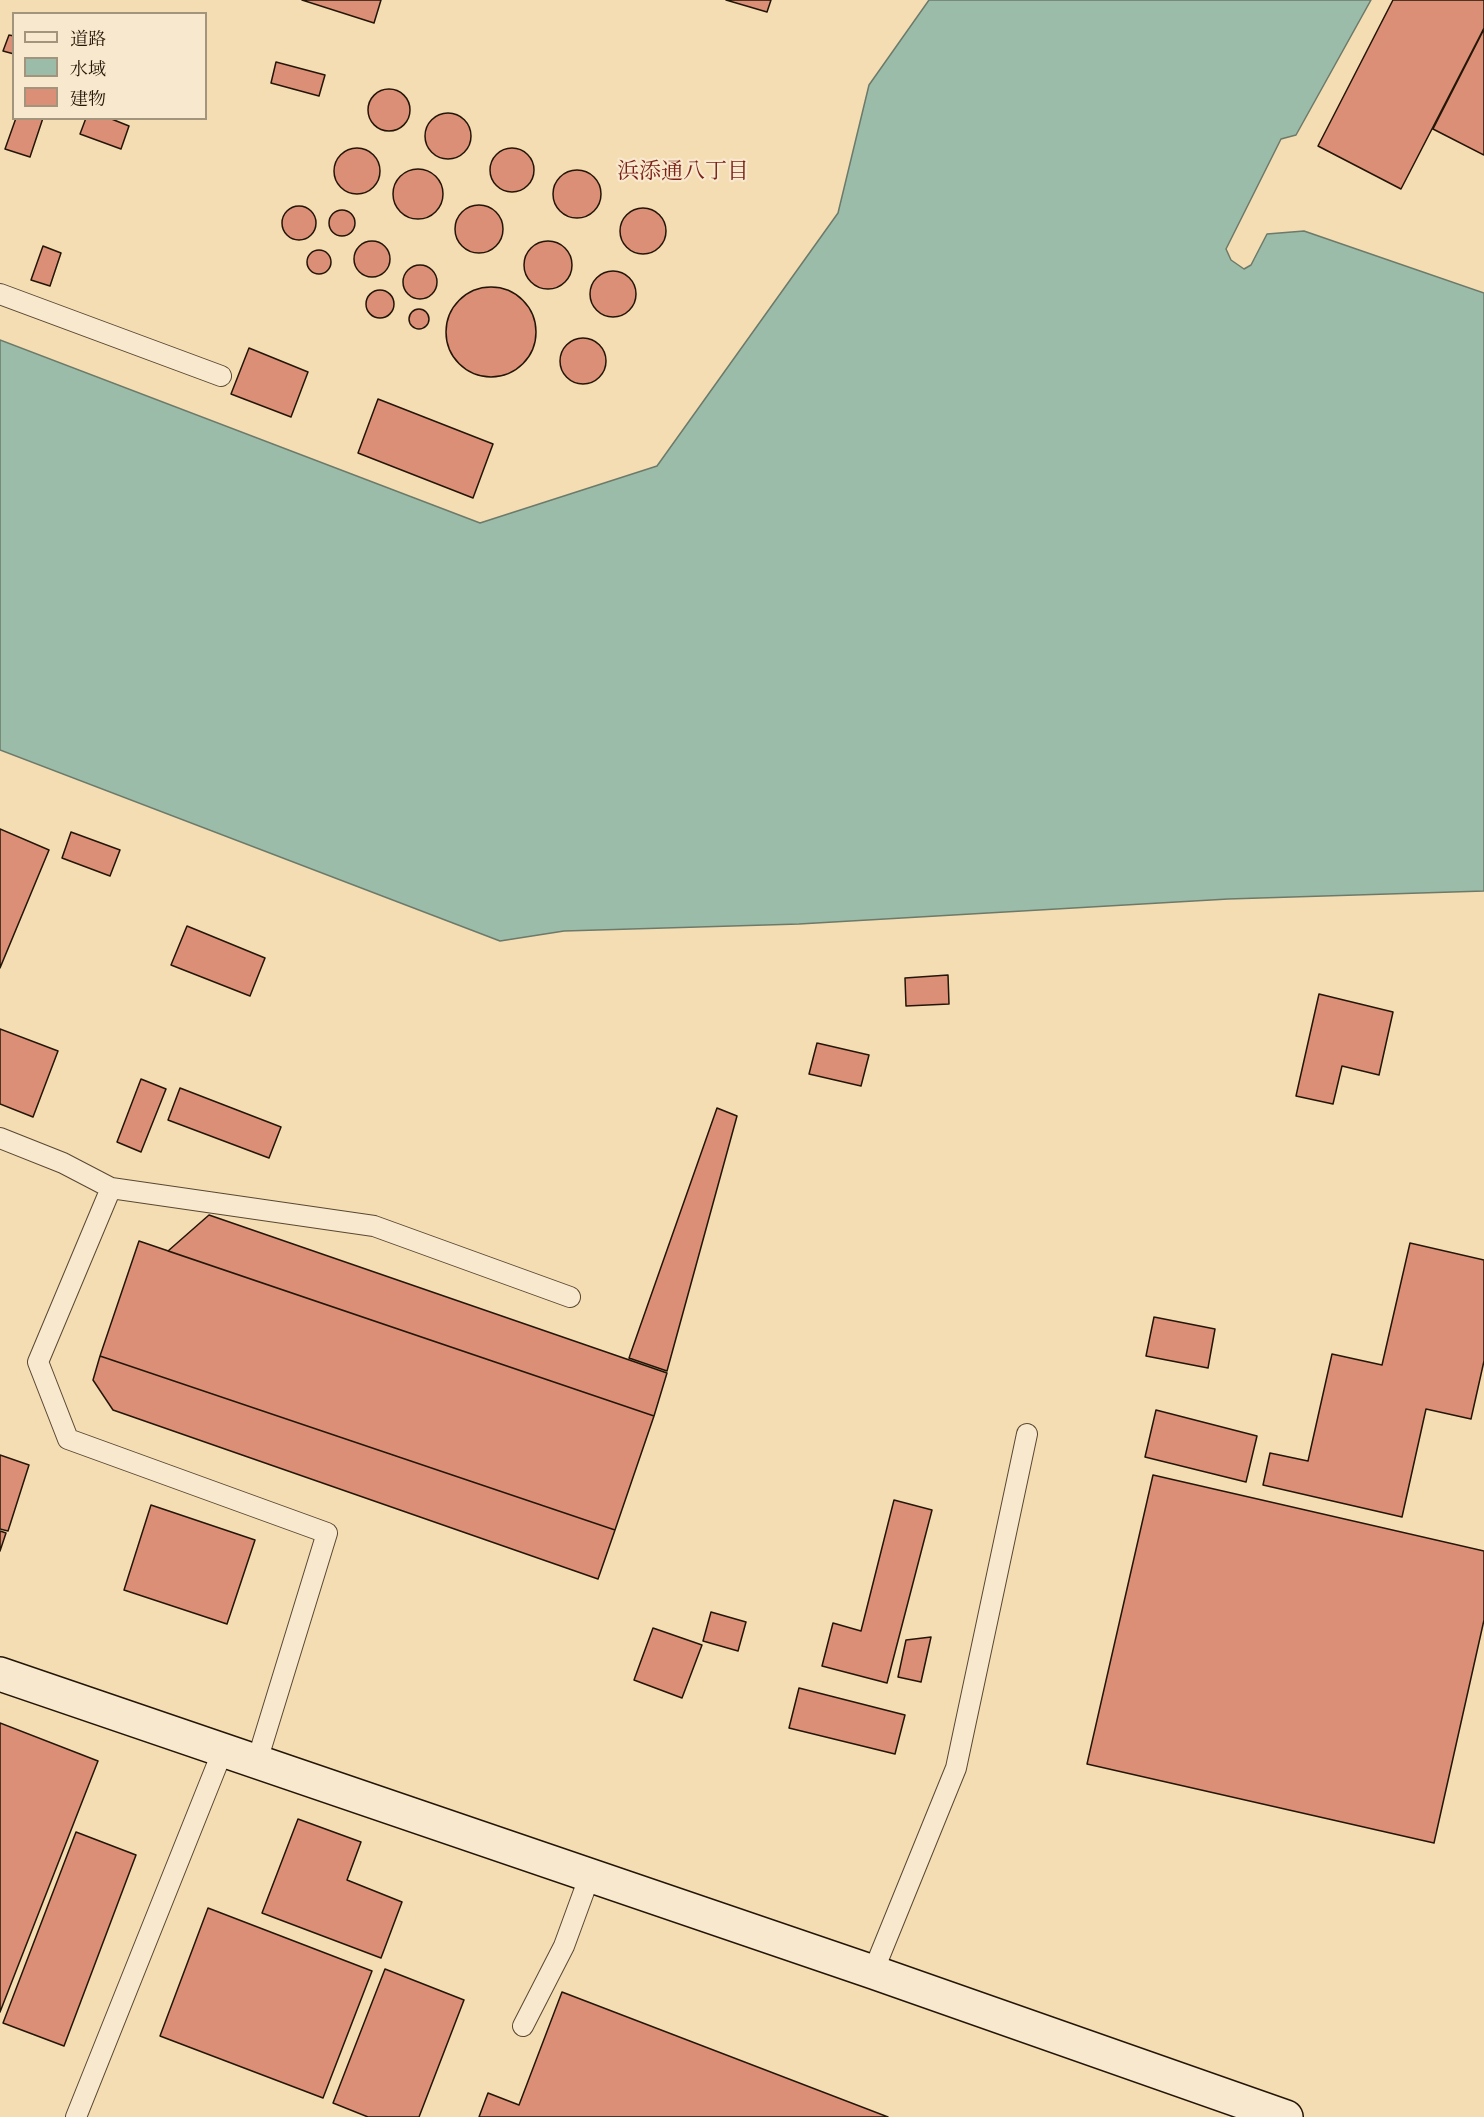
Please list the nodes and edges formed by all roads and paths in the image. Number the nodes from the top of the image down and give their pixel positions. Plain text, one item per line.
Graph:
1 (0, 294) edge
2 (221, 376) dead end
3 (0, 1138) edge
4 (111, 1188) junction
5 (570, 1297) dead end
6 (1027, 1434) dead end
7 (0, 1674) edge
8 (223, 1750) junction
9 (257, 1761) junction
10 (590, 1875) junction
11 (873, 1972) junction
12 (524, 2026) dead end
13 (76, 2117) edge
14 (1286, 2117) edge

1 - 2 lane
3 - 4 lane
4 - 5 lane
4 - 9 lane
6 - 11 lane
7 - 8 street
8 - 9 street
8 - 13 lane
9 - 10 street
10 - 11 street
10 - 12 lane
11 - 14 street

